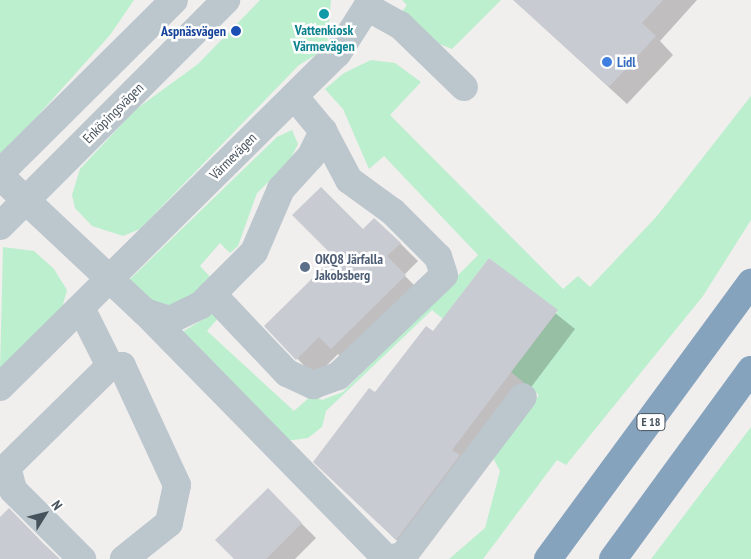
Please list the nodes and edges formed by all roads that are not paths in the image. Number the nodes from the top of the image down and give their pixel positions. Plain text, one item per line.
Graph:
1 (174, 0) edge
2 (226, 0) edge
3 (464, 87) dead end
4 (294, 96) junction
5 (323, 131) junction
6 (0, 175) edge
7 (26, 200) junction
8 (0, 226) edge
9 (110, 279) junction
10 (751, 283) edge
11 (212, 294) junction
12 (81, 308) junction
13 (145, 312) junction
14 (110, 366) junction
15 (751, 370) edge
16 (0, 387) edge
17 (524, 397) dead end
18 (4, 471) edge
19 (82, 559) edge
20 (124, 559) edge
21 (548, 559) edge
22 (613, 559) edge

1 - 6 street
2 - 7 street, Enköpingsvägen
3 - 4 street, Värmevägen
4 - 5 street
4 - 9 street, Värmevägen
5 - 11 street
5 - 11 street
6 - 7 street
7 - 8 street, Enköpingsvägen
7 - 9 street
9 - 12 street, Värmevägen
9 - 13 street
10 - 21 highway, E 18
11 - 13 street
12 - 14 street
12 - 16 street, Värmevägen
13 - 17 street
14 - 18 street
14 - 20 street
15 - 22 highway
18 - 19 street

